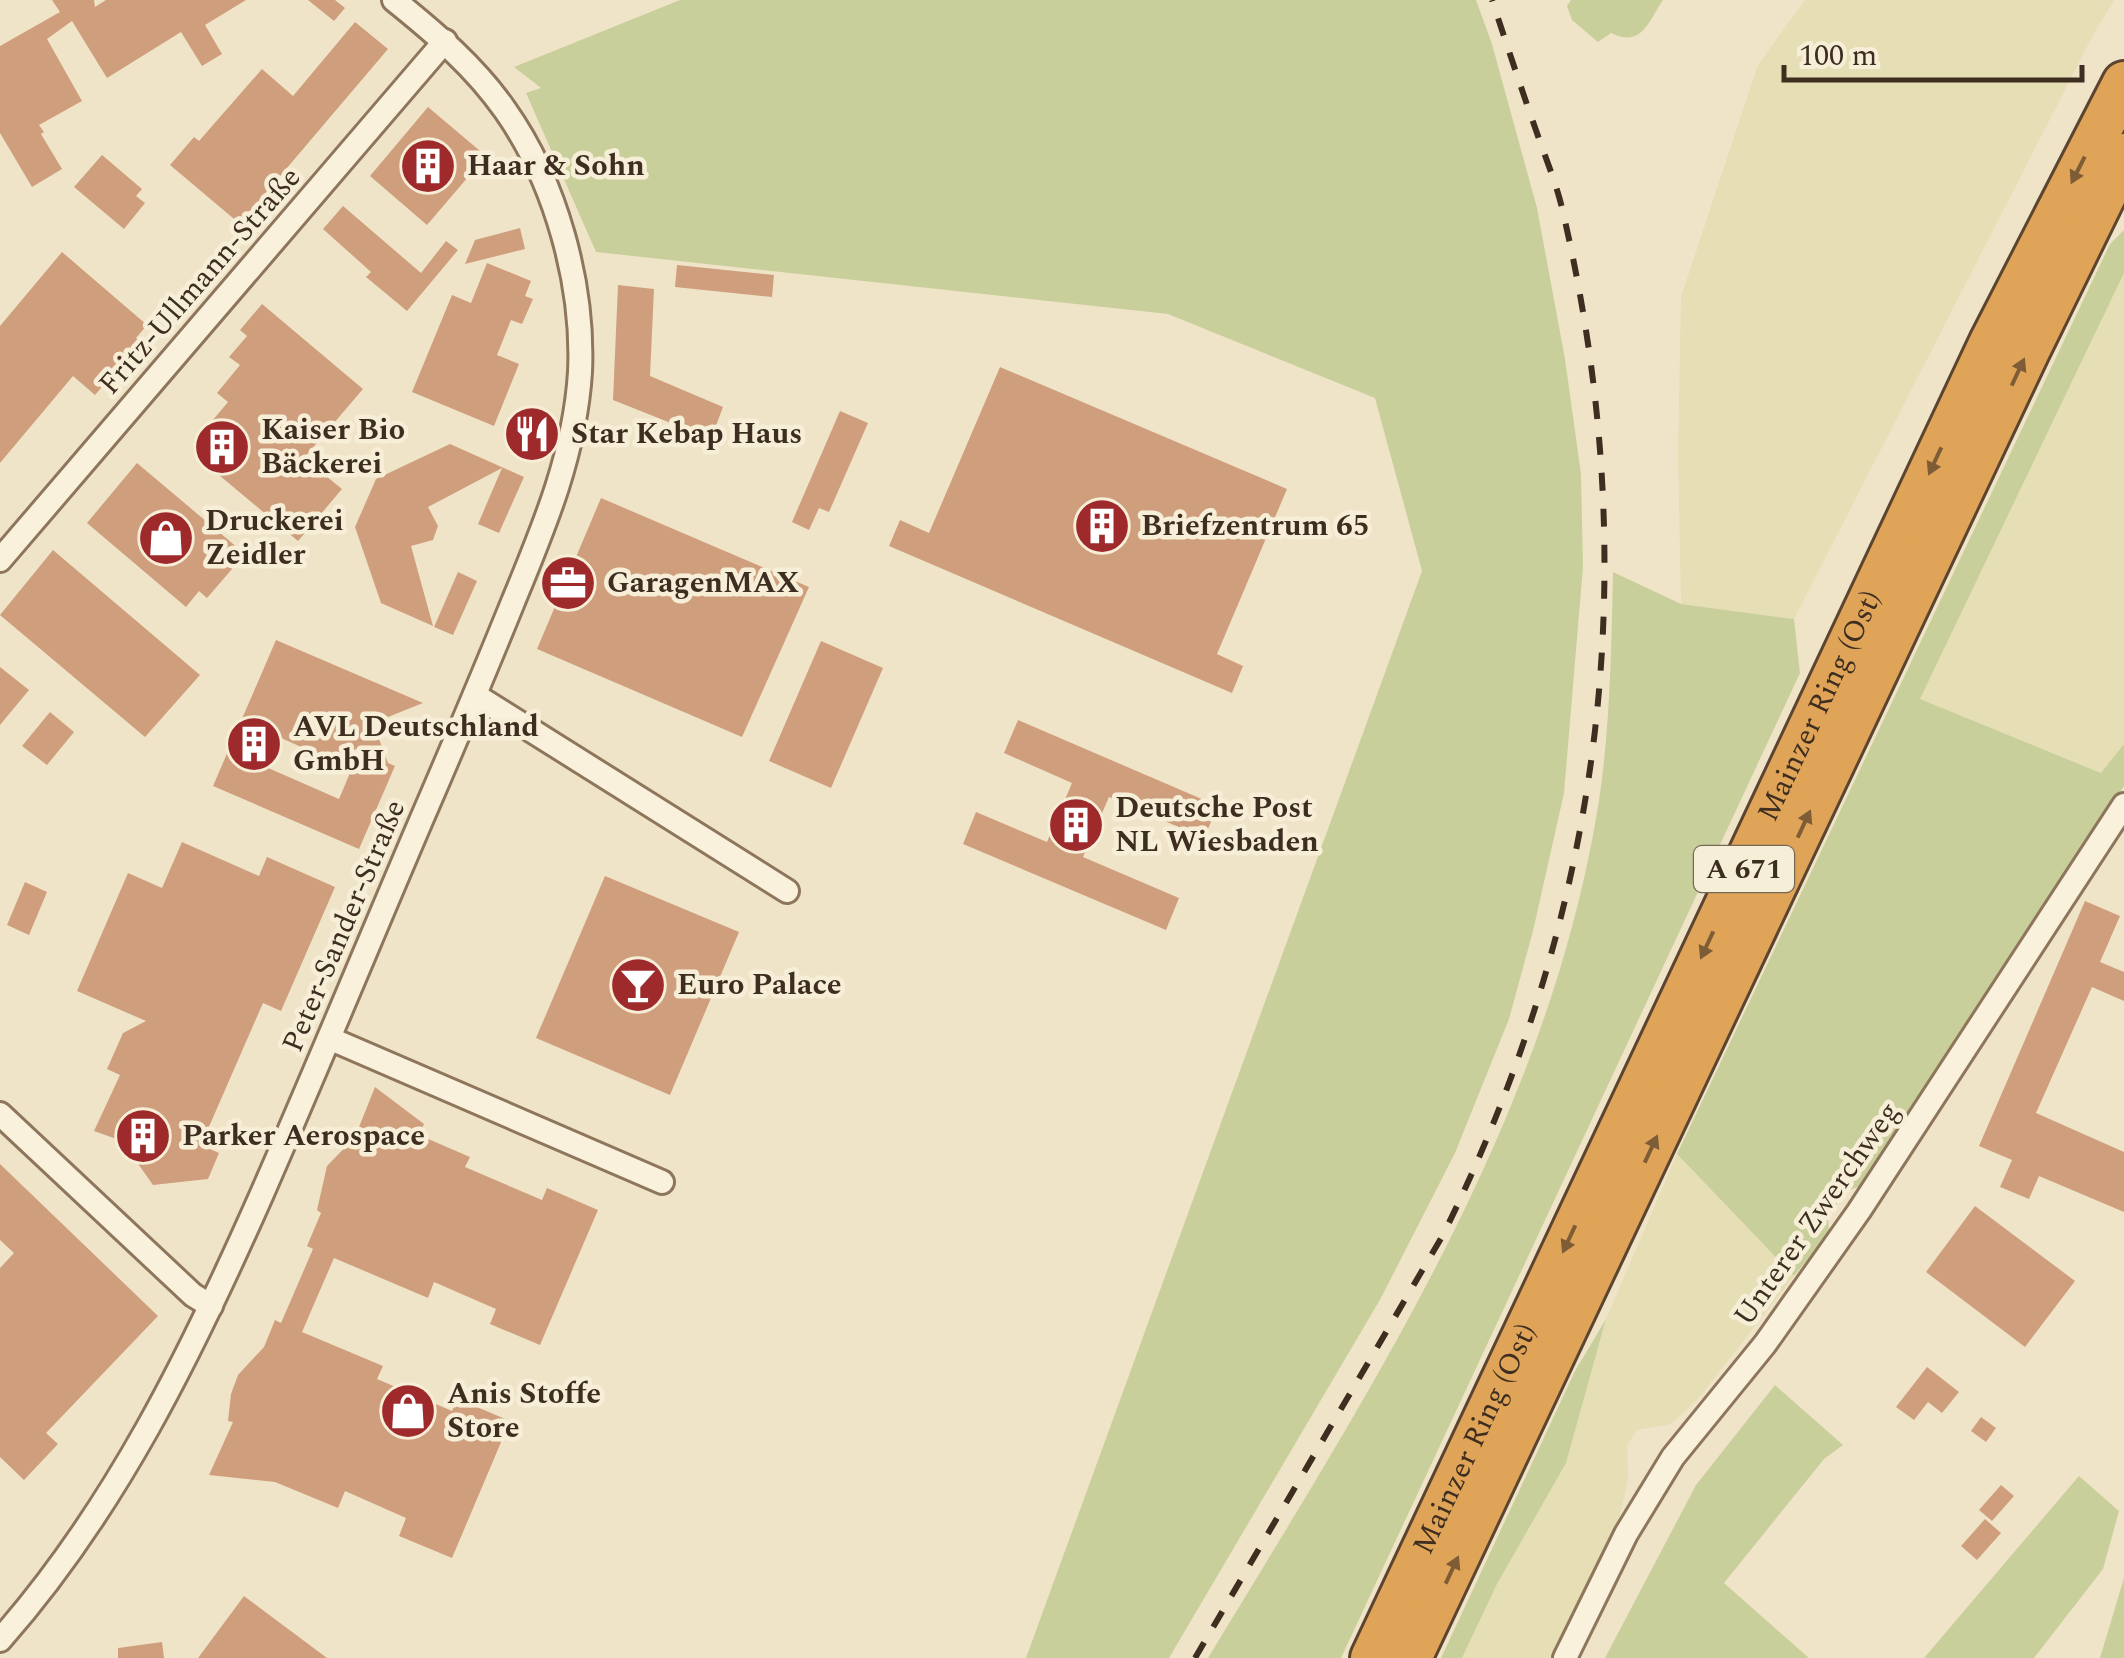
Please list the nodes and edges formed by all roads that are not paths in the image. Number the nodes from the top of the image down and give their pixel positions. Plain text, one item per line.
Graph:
1 (394, 0) edge
2 (445, 41) junction
3 (2124, 84) edge
4 (2124, 155) edge
5 (0, 560) edge
6 (475, 695) junction
7 (2124, 805) edge
8 (787, 891) dead end
9 (330, 1038) junction
10 (0, 1114) edge
11 (662, 1182) dead end
12 (211, 1306) junction
13 (0, 1640) edge
14 (1372, 1658) edge
15 (1410, 1658) edge
16 (1565, 1658) edge

1 - 2 street, Peter-Sander-Straße
2 - 5 street, Fritz-Ullmann-Straße
2 - 6 street, Peter-Sander-Straße
3 -> 14 highway, Mainzer Ring (Ost) / A 671
15 -> 4 highway, Mainzer Ring (Ost) / A 671
6 - 8 street
6 - 9 street, Peter-Sander-Straße
7 - 16 street, Unterer Zwerchweg
9 - 11 street
9 - 12 street, Peter-Sander-Straße
10 - 12 street
12 - 13 street, Peter-Sander-Straße

